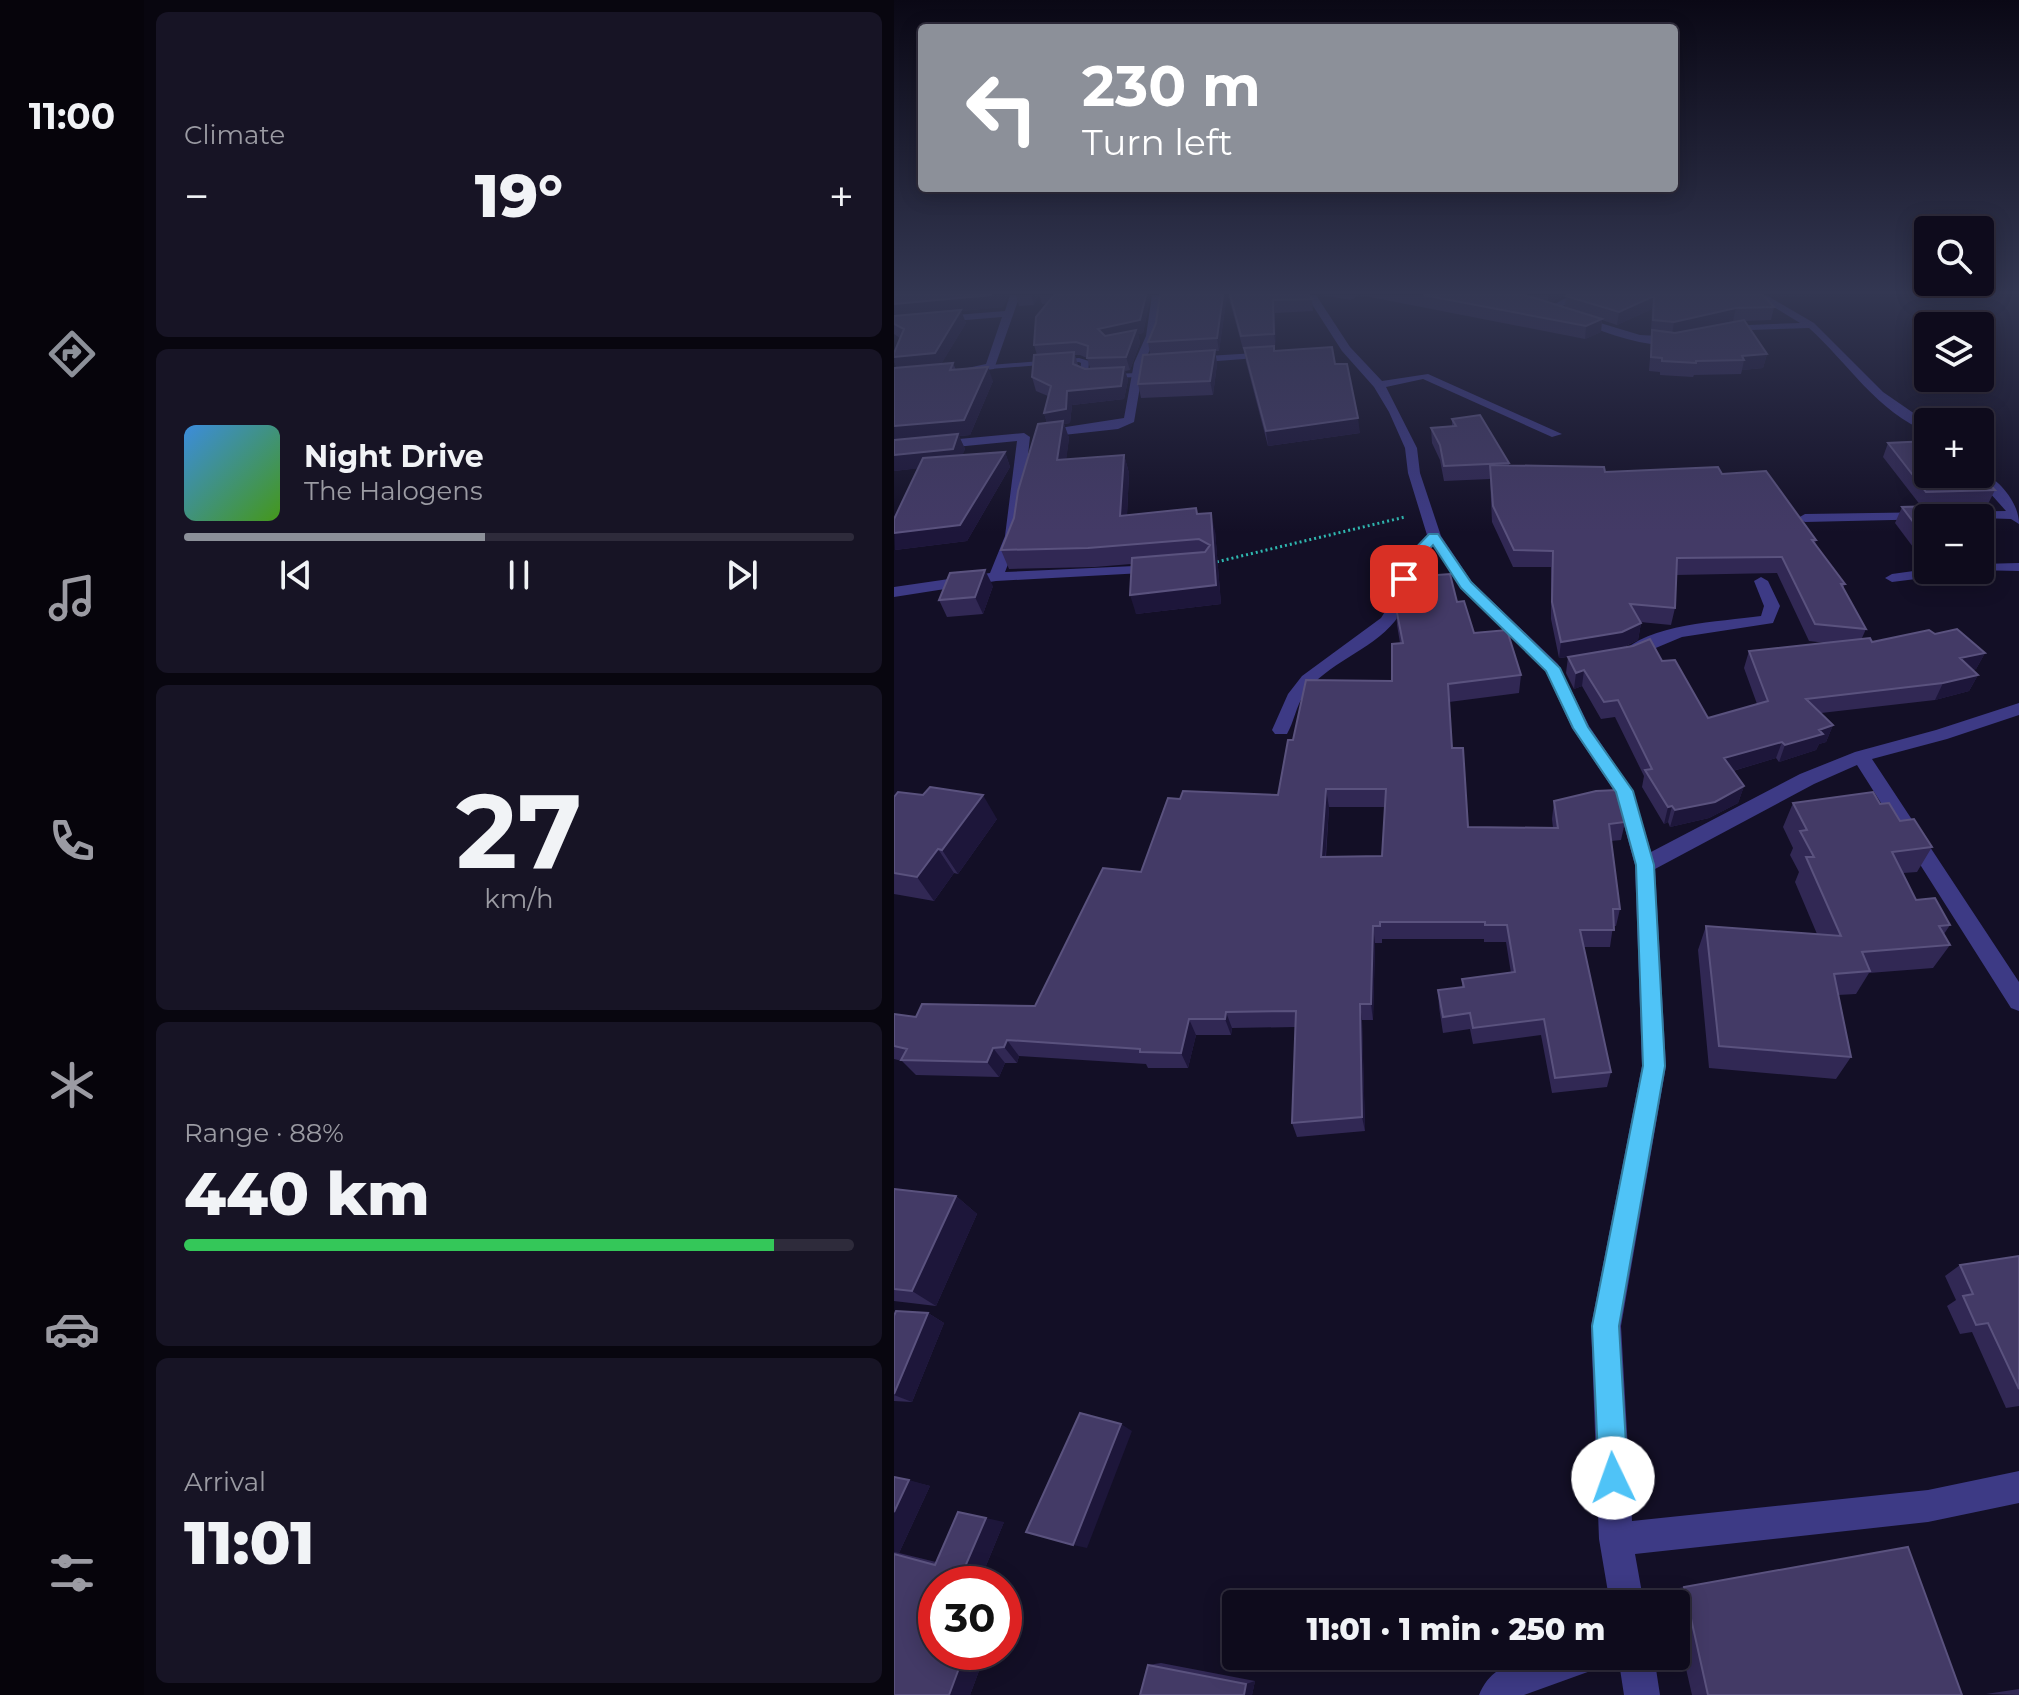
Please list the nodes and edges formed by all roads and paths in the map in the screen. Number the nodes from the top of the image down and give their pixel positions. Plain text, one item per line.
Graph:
1 (1084, 374) edge
2 (1107, 374) edge
3 (1137, 374) edge
4 (1367, 374) edge
5 (1857, 374) edge
6 (1379, 385) junction
7 (1914, 418) edge
8 (1556, 434) dead end
9 (1024, 437) junction
10 (894, 449) edge
11 (1994, 488) edge
12 (1425, 512) junction
13 (2017, 517) edge
14 (1805, 518) dead end
15 (1434, 536) junction
16 (1204, 565) joint
17 (2019, 567) edge
18 (1994, 568) edge
19 (1914, 575) edge
20 (996, 577) junction
21 (1892, 578) dead end
22 (1761, 581) dead end
23 (894, 592) edge
24 (1610, 659) edge
25 (2019, 709) edge
26 (1281, 730) dead end
27 (1861, 756) junction
28 (1645, 865) junction
29 (2019, 1001) edge
30 (2019, 1487) edge
31 (1616, 1539) junction
32 (1625, 1590) edge
33 (1543, 1670) edge
34 (1638, 1670) edge
35 (1497, 1695) edge
36 (1642, 1695) edge

1 - 2 lane
3 - 9 street
4 - 6 street
5 - 7 street
6 - 8 street
6 - 12 street
9 - 10 street
9 - 20 street
11 - 13 street
12 - 15 street
12 - 16 path
13 - 14 street
15 - 26 street
15 - 28 street
16 - 20 street
17 - 18 street
19 - 21 street
20 - 23 street
22 - 24 street
25 - 27 street
27 - 28 street
27 - 29 street
28 - 31 street
30 - 31 street
31 - 32 street
33 - 35 street
34 - 36 street

